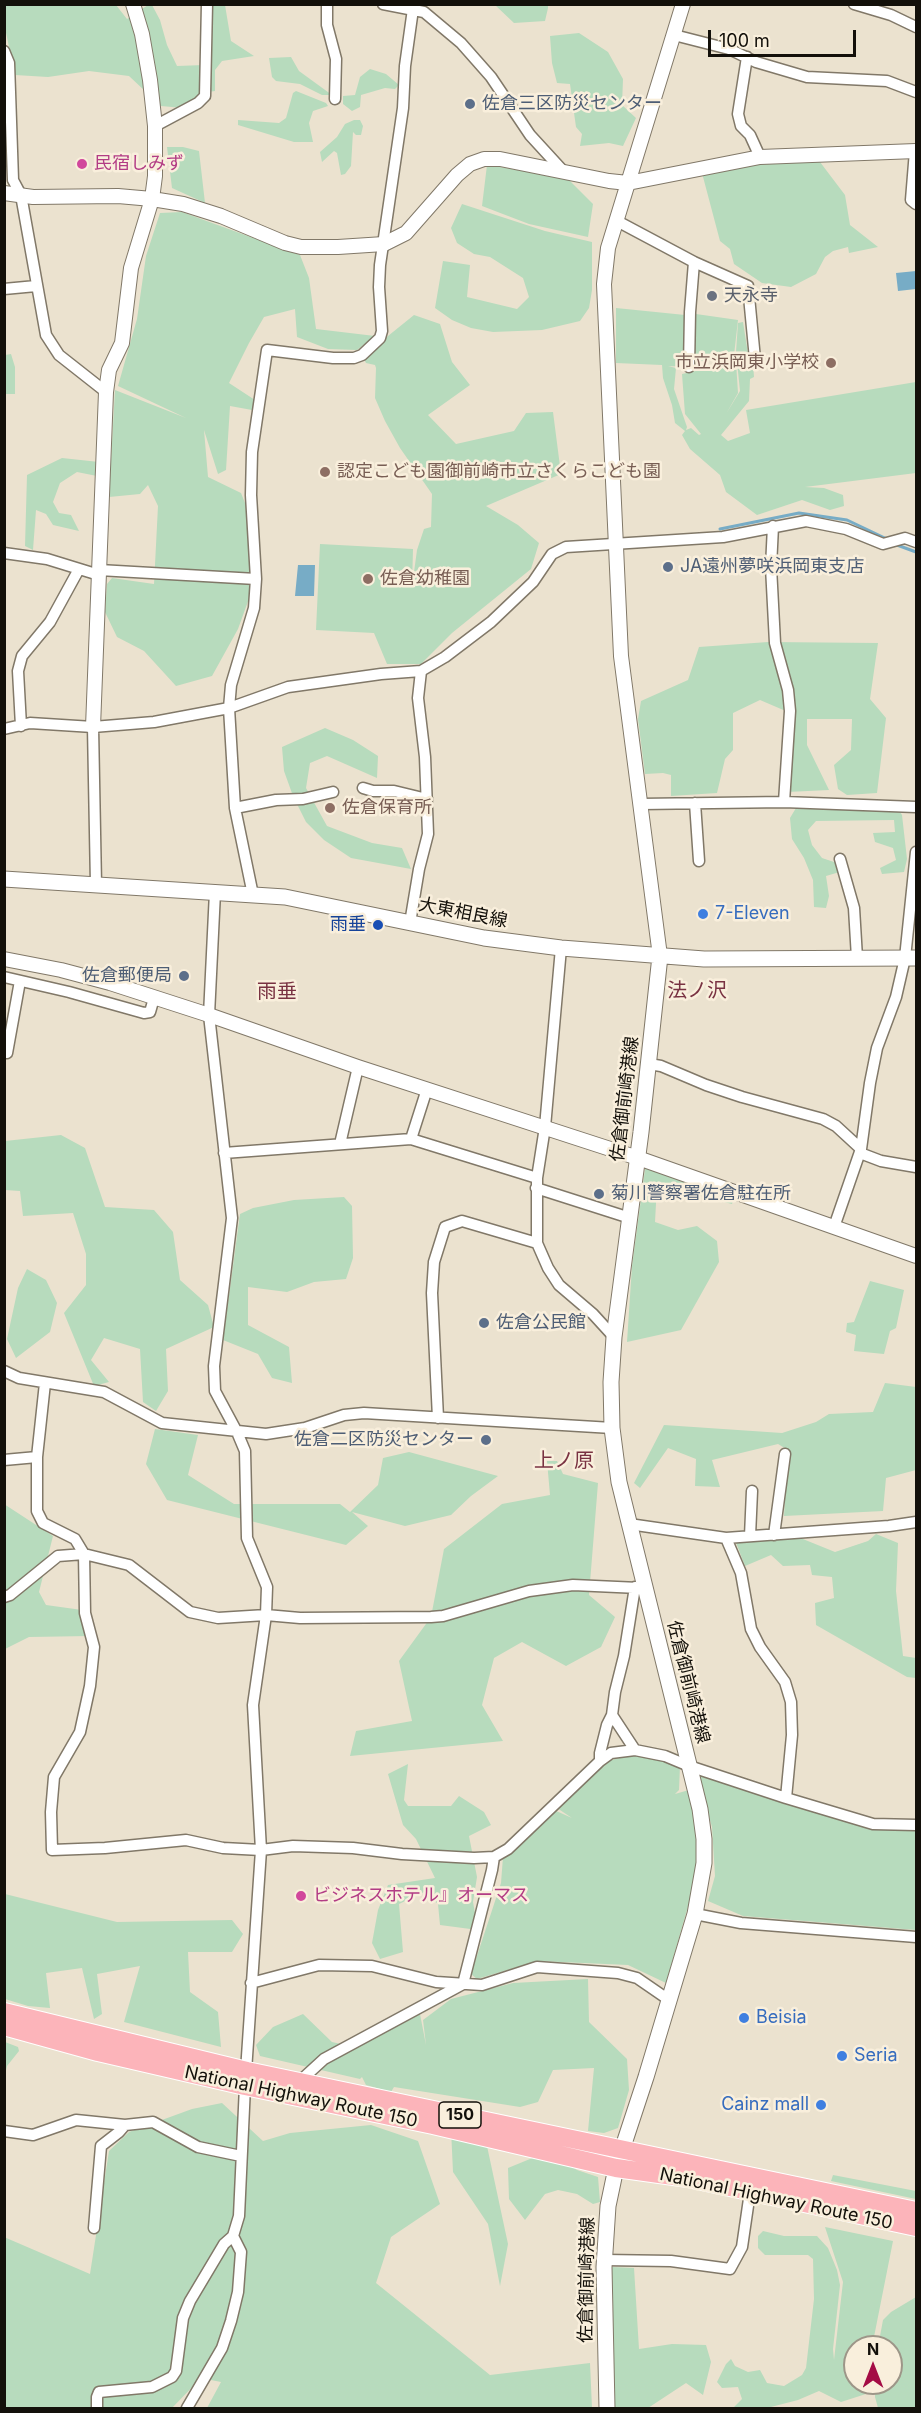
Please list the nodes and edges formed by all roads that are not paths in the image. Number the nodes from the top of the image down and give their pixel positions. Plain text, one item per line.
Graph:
1 (133, 4) edge
2 (207, 4) edge
3 (327, 4) edge
4 (383, 4) edge
5 (683, 4) edge
6 (854, 4) edge
7 (413, 9) junction
8 (916, 27) edge
9 (674, 35) junction
10 (4, 51) edge
11 (747, 57) junction
12 (916, 92) edge
13 (335, 99) dead end
14 (155, 126) junction
15 (916, 151) edge
16 (760, 157) junction
17 (562, 171) junction
18 (628, 183) junction
19 (4, 193) edge
20 (21, 195) junction
21 (152, 199) junction
22 (916, 204) edge
23 (617, 220) junction
24 (384, 244) junction
25 (694, 262) junction
26 (36, 286) junction
27 (4, 289) edge
28 (755, 359) dead end
29 (689, 367) dead end
30 (106, 392) junction
31 (773, 526) junction
32 (916, 542) edge
33 (615, 546) junction
34 (4, 553) edge
35 (79, 569) junction
36 (99, 573) junction
37 (256, 579) junction
38 (421, 671) junction
39 (229, 708) junction
40 (21, 726) junction
41 (93, 727) junction
42 (4, 729) edge
43 (363, 788) dead end
44 (333, 792) dead end
45 (427, 799) junction
46 (784, 802) junction
47 (695, 803) junction
48 (641, 804) junction
49 (916, 807) edge
50 (235, 808) junction
51 (916, 852) edge
52 (840, 859) dead end
53 (699, 861) dead end
54 (4, 879) edge
55 (96, 885) junction
56 (215, 892) junction
57 (253, 895) junction
58 (410, 923) junction
59 (561, 948) junction
60 (660, 956) junction
61 (857, 958) junction
62 (911, 958) edge
63 (4, 959) edge
64 (4, 977) edge
65 (20, 981) junction
66 (154, 998) junction
67 (209, 1015) junction
68 (7, 1053) dead end
69 (649, 1064) junction
70 (357, 1067) junction
71 (427, 1089) junction
72 (544, 1127) junction
73 (411, 1139) junction
74 (340, 1144) junction
75 (860, 1151) junction
76 (224, 1153) junction
77 (638, 1158) junction
78 (916, 1167) edge
79 (536, 1183) junction
80 (630, 1218) junction
81 (834, 1227) junction
82 (537, 1243) junction
83 (916, 1256) edge
84 (614, 1337) junction
85 (4, 1371) edge
86 (45, 1383) junction
87 (438, 1418) junction
88 (612, 1428) junction
89 (237, 1432) junction
90 (785, 1454) dead end
91 (37, 1457) junction
92 (4, 1460) edge
93 (752, 1491) dead end
94 (916, 1522) edge
95 (629, 1524) junction
96 (774, 1535) junction
97 (750, 1536) junction
98 (726, 1538) junction
99 (84, 1554) junction
100 (640, 1588) junction
101 (4, 1597) edge
102 (266, 1615) junction
103 (612, 1715) junction
104 (635, 1750) junction
105 (600, 1761) junction
106 (689, 1766) junction
107 (786, 1798) junction
108 (916, 1825) edge
109 (261, 1850) junction
110 (494, 1857) junction
111 (695, 1914) junction
112 (916, 1937) edge
113 (251, 1983) junction
114 (463, 1984) junction
115 (669, 2000) junction
116 (4, 2012) edge
117 (4, 2026) edge
118 (246, 2078) junction
119 (300, 2081) junction
120 (125, 2125) junction
121 (4, 2131) edge
122 (622, 2149) junction
123 (241, 2156) junction
124 (616, 2168) junction
125 (750, 2192) junction
126 (916, 2211) edge
127 (916, 2227) edge
128 (94, 2228) dead end
129 (233, 2236) junction
130 (604, 2260) junction
131 (97, 2409) edge
132 (187, 2409) edge
133 (607, 2409) edge

1 - 14 street
2 - 14 street
3 - 13 street
4 - 7 street
5 - 9 street
6 - 8 street
7 - 17 street
7 - 24 street
9 - 11 street
9 - 18 street
10 - 20 street
11 - 12 street
11 - 16 street
14 - 21 street
15 - 16 street
15 - 22 street
16 - 18 street
17 - 18 street
17 - 24 street
18 - 23 street
19 - 20 street
20 - 21 street
20 - 26 street
21 - 24 street
21 - 30 street
23 - 25 street
23 - 33 street
24 - 37 street
25 - 28 street
25 - 29 street
26 - 27 street
26 - 30 street
30 - 36 street
31 - 32 street
31 - 33 street
31 - 46 street
33 - 38 street
33 - 48 street
34 - 35 street
35 - 36 street
35 - 40 street
36 - 37 street
36 - 41 street
37 - 39 street
38 - 39 street
38 - 45 street
39 - 41 street
39 - 50 street
40 - 41 street
40 - 42 street
41 - 55 street
43 - 45 street
44 - 50 street
45 - 58 street
46 - 47 street
46 - 49 street
47 - 48 street
47 - 53 street
48 - 60 street
50 - 57 street
51 - 62 street
52 - 61 street
54 - 55 main road, 大東相良線
55 - 56 main road, 大東相良線
56 - 57 main road, 大東相良線
56 - 67 street
57 - 58 main road, 大東相良線
58 - 59 main road, 大東相良線
59 - 60 main road, 大東相良線
59 - 72 street
60 - 61 main road, 大東相良線
60 - 69 main road, 佐倉御前崎港線
61 - 62 main road, 大東相良線
62 - 75 street
63 - 66 street
64 - 65 street
65 - 66 street
65 - 68 street
66 - 67 street
67 - 70 street
67 - 76 street
69 - 75 street
69 - 77 main road, 佐倉御前崎港線
70 - 71 street
70 - 74 street
71 - 72 street
71 - 73 street
72 - 77 street
72 - 79 street
73 - 74 street
73 - 79 street
74 - 76 street
75 - 78 street
75 - 81 street
76 - 89 street
77 - 80 main road, 佐倉御前崎港線
77 - 81 street
79 - 80 street
79 - 82 street
80 - 84 main road, 佐倉御前崎港線
81 - 83 street
82 - 84 street
82 - 87 street
84 - 88 main road, 佐倉御前崎港線
85 - 86 street
86 - 89 street
86 - 91 street
87 - 88 street
87 - 89 street
88 - 95 main road, 佐倉御前崎港線
89 - 102 street
90 - 96 street
91 - 92 street
91 - 99 street
93 - 97 street
94 - 96 street
95 - 98 street
95 - 100 main road, 佐倉御前崎港線
96 - 97 street
97 - 98 street
98 - 107 street
99 - 101 street
99 - 102 street
99 - 109 street
100 - 102 street
100 - 103 street
100 - 106 main road, 佐倉御前崎港線
102 - 109 street
103 - 104 street
103 - 105 street
104 - 105 street
104 - 106 street
105 - 110 street
106 - 107 street
106 - 111 main road, 佐倉御前崎港線
107 - 108 street
109 - 110 street
109 - 113 street
110 - 114 street
111 - 112 street
111 - 115 main road, 佐倉御前崎港線
113 - 114 street
113 - 118 street
114 - 115 street
114 - 119 street
115 - 122 main road, 佐倉御前崎港線
116 - 118 highway, National Highway Route 150 / 150
117 - 118 highway, National Highway Route 150 / 150
118 - 119 highway, National Highway Route 150 / 150
118 - 123 street
118 - 124 highway, National Highway Route 150 / 150
119 - 122 highway, National Highway Route 150 / 150
120 - 121 street
120 - 123 street
120 - 128 street
122 - 124 main road, 佐倉御前崎港線
122 - 126 highway, National Highway Route 150 / 150
123 - 129 street
124 - 125 highway, National Highway Route 150 / 150
124 - 130 main road, 佐倉御前崎港線
125 - 127 highway, National Highway Route 150 / 150
125 - 130 street
129 - 131 street
129 - 132 street
130 - 133 main road, 佐倉御前崎港線

